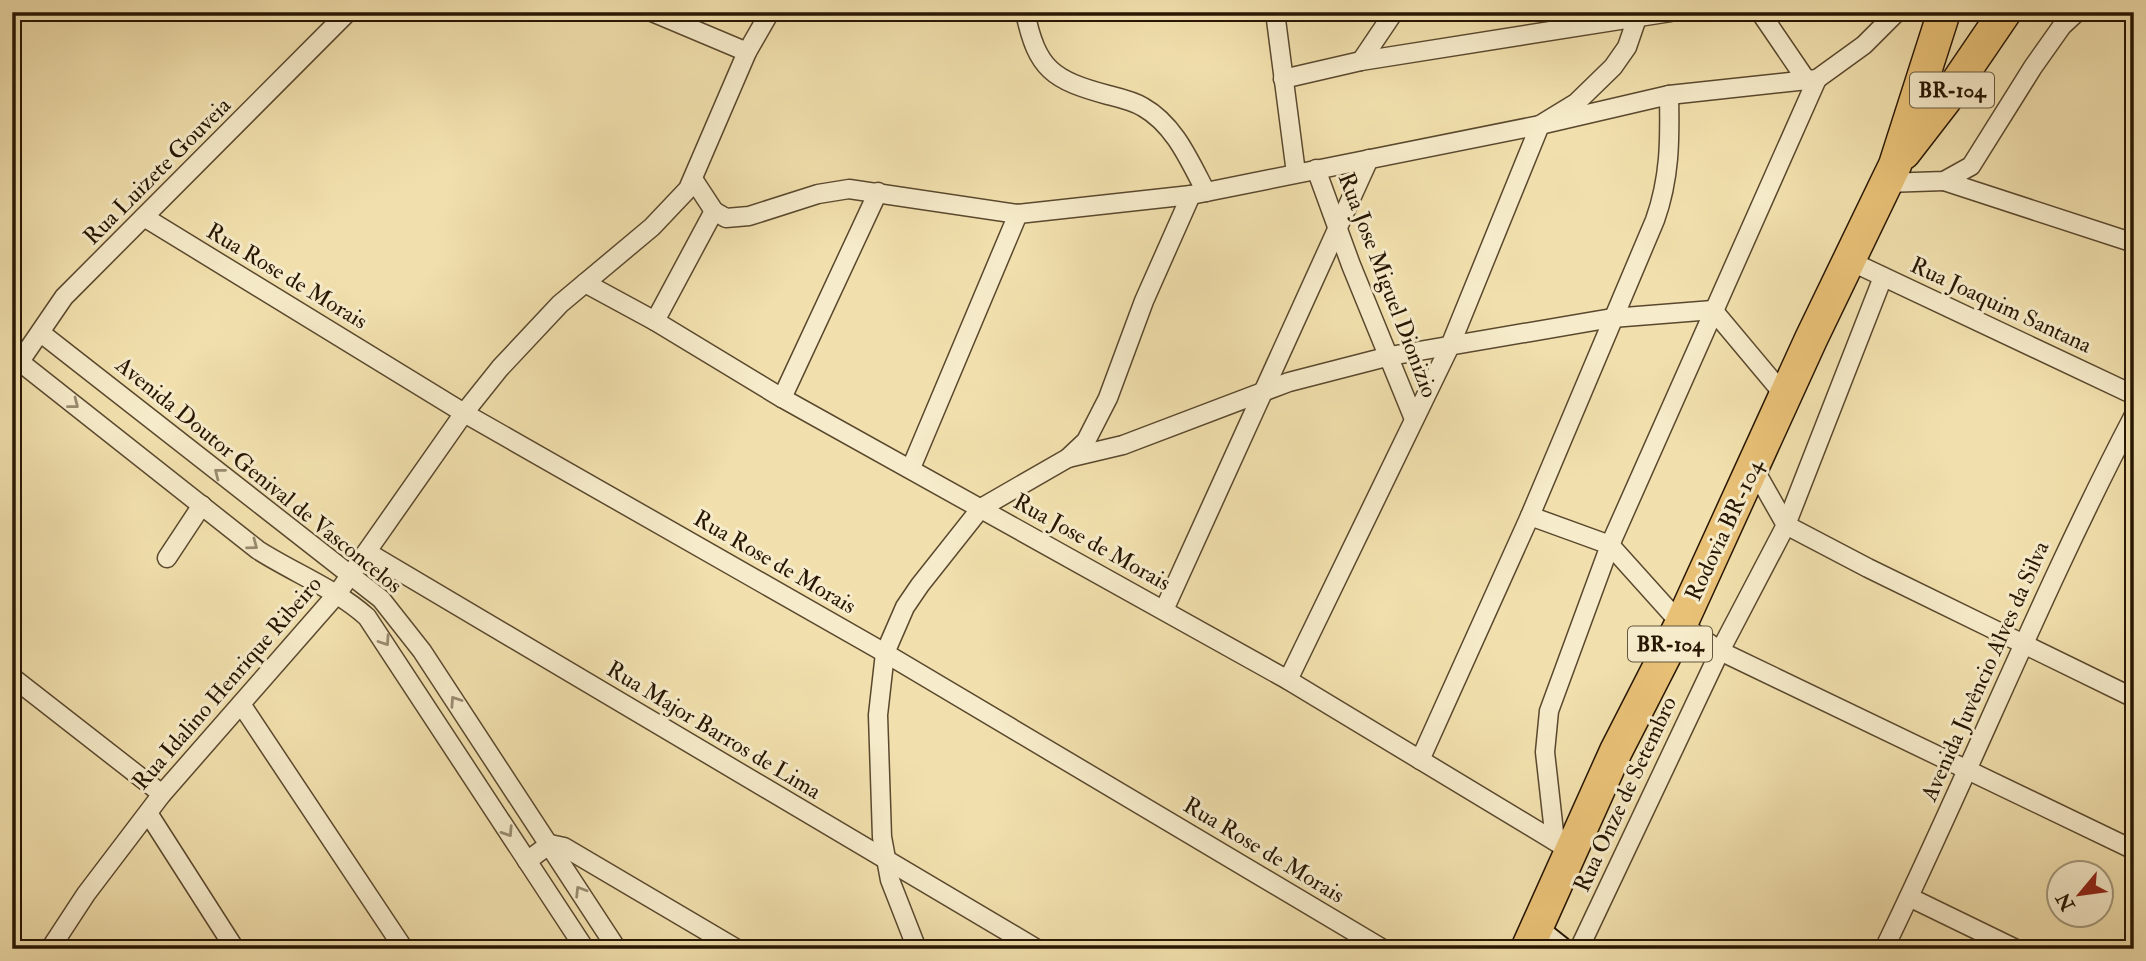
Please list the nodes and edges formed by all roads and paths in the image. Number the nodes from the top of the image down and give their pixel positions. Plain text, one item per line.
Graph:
1 (348, 12) edge
2 (652, 12) edge
3 (770, 12) edge
4 (1025, 12) edge
5 (1275, 12) edge
6 (1394, 12) edge
7 (1671, 12) edge
8 (1760, 12) edge
9 (1897, 12) edge
10 (1944, 12) edge
11 (2005, 12) edge
12 (2077, 12) edge
13 (1615, 17) edge
14 (1637, 18) junction
15 (747, 52) junction
16 (1361, 61) junction
17 (1283, 79) junction
18 (1812, 80) junction
19 (1669, 95) junction
20 (1540, 125) junction
21 (1369, 159) junction
22 (1316, 169) junction
23 (1296, 173) junction
24 (1890, 174) junction
25 (693, 179) junction
26 (1944, 181) junction
27 (878, 192) junction
28 (1199, 194) junction
29 (714, 211) junction
30 (1018, 214) junction
31 (144, 217) junction
32 (1337, 228) junction
33 (2134, 243) edge
34 (1848, 260) junction
35 (1884, 277) junction
36 (585, 283) junction
37 (1713, 310) junction
38 (1612, 318) junction
39 (655, 321) junction
40 (41, 333) junction
41 (1450, 346) junction
42 (1390, 356) junction
43 (16, 367) edge
44 (1265, 390) junction
45 (2134, 395) edge
46 (1785, 396) junction
47 (782, 398) junction
48 (464, 413) junction
49 (2134, 415) edge
50 (1414, 419) junction
51 (1068, 458) junction
52 (1753, 467) junction
53 (911, 468) junction
54 (202, 505) junction
55 (981, 508) junction
56 (1530, 516) junction
57 (1786, 525) junction
58 (1610, 545) junction
59 (367, 552) junction
60 (167, 558) dead end
61 (350, 575) junction
62 (337, 594) junction
63 (1164, 610) junction
64 (1681, 624) junction
65 (2024, 644) junction
66 (1720, 651) junction
67 (885, 653) junction
68 (12, 677) edge
69 (1288, 680) junction
70 (2134, 698) edge
71 (241, 704) junction
72 (1420, 760) junction
73 (1970, 769) junction
74 (162, 794) junction
75 (148, 813) junction
76 (550, 844) junction
77 (1563, 846) junction
78 (2134, 850) edge
79 (885, 859) junction
80 (527, 861) junction
81 (1909, 897) junction
82 (1541, 942) edge
83 (50, 949) edge
84 (235, 949) edge
85 (404, 949) edge
86 (585, 949) edge
87 (617, 949) edge
88 (737, 949) edge
89 (917, 949) edge
90 (1037, 949) edge
91 (1383, 949) edge
92 (1579, 949) edge
93 (1884, 949) edge
94 (2016, 949) edge

1 - 31 street, Rua Luizete Gouveia
2 - 15 street
3 - 15 street, Rua Idalino Henrique Ribeiro
4 - 28 street
5 - 17 street
6 - 16 street
7 - 14 street
8 - 18 street
9 - 18 street
10 - 24 highway
11 - 24 highway, BR-104
12 - 26 street
13 - 14 street
13 - 16 street
14 - 20 street
15 - 25 street, Rua Idalino Henrique Ribeiro
16 - 17 street
17 - 23 street
18 - 19 street
18 - 37 street
19 - 20 street
19 - 38 street
20 - 21 street
20 - 41 street
21 - 22 street
21 - 32 street
22 - 23 street
22 - 32 street, Rua Jose Miguel Dionizio
23 - 28 street
24 - 26 street
24 - 34 highway, BR-104
25 - 29 street
25 - 36 street, Rua Idalino Henrique Ribeiro
26 - 33 street
27 - 29 street
27 - 30 street
27 - 47 street
28 - 30 street
28 - 51 street
29 - 39 street
30 - 53 street
31 - 40 street, Rua Luizete Gouveia
31 - 48 street, Rua Rose de Morais
32 - 42 street, Rua Jose Miguel Dionizio
32 - 44 street
34 - 35 street, Rua Joaquim Santana
34 - 46 highway, Rodovia BR-104 / BR-104
35 - 45 street, Rua Joaquim Santana
35 - 57 street, Rua Onze de Setembro
36 - 39 street, Rua Jose de Morais
36 - 48 street, Rua Idalino Henrique Ribeiro
37 - 38 street
37 - 46 street
37 - 58 street
38 - 41 street
38 - 56 street
39 - 47 street, Rua Jose de Morais
40 - 43 street, Rua Luizete Gouveia
61 -> 40 street, Avenida Doutor Genival de Vasconcelos
41 - 42 street
41 - 50 street
42 - 44 street
42 - 50 street, Rua Jose Miguel Dionizio
43 -> 54 street, Avenida Doutor Genival de Vasconcelos
44 - 51 street
44 - 63 street
46 - 52 highway, Rodovia BR-104 / BR-104
47 - 53 street, Rua Jose de Morais
48 - 59 street, Rua Idalino Henrique Ribeiro
48 - 67 street, Rua Rose de Morais
49 - 65 street, Avenida Juvêncio Alves da Silva
50 - 69 street
51 - 55 street
52 - 57 street
52 - 64 highway, Rodovia BR-104 / BR-104
53 - 55 street, Rua Jose de Morais
54 - 60 street
54 -> 62 street, Avenida Doutor Genival de Vasconcelos
55 - 63 street, Rua Jose de Morais
55 - 67 street
56 - 58 street
56 - 72 street
57 - 65 street
57 - 66 street, Rua Onze de Setembro
58 - 64 street
58 - 77 street
59 - 61 street, Rua Idalino Henrique Ribeiro
59 - 79 street, Rua Major Barros de Lima
61 - 62 street, Rua Idalino Henrique Ribeiro
76 -> 61 street, Avenida Doutor Genival de Vasconcelos
62 - 71 street, Rua Idalino Henrique Ribeiro
62 -> 80 street, Avenida Doutor Genival de Vasconcelos
63 - 69 street, Rua Jose de Morais
64 - 66 street
64 - 77 highway, Rodovia BR-104 / BR-104
65 - 70 street
65 - 73 street, Avenida Juvêncio Alves da Silva
66 - 73 street
66 - 92 street, Rua Onze de Setembro
67 - 79 street
67 - 91 street, Rua Rose de Morais
68 - 74 street
69 - 72 street, Rua Jose de Morais
71 - 74 street, Rua Idalino Henrique Ribeiro
71 - 85 street
72 - 77 street, Rua Jose de Morais
73 - 78 street
73 - 81 street, Avenida Juvêncio Alves da Silva
74 - 75 street, Rua Idalino Henrique Ribeiro
75 - 83 street, Rua Idalino Henrique Ribeiro
75 - 84 street
76 - 80 street
87 -> 76 street, Avenida Doutor Genival de Vasconcelos
76 - 88 street
77 - 82 highway, Rodovia BR-104 / BR-104
79 - 89 street
79 - 90 street, Rua Major Barros de Lima
80 - 86 street, Avenida Doutor Genival de Vasconcelos
81 - 93 street, Avenida Juvêncio Alves da Silva
81 - 94 street

